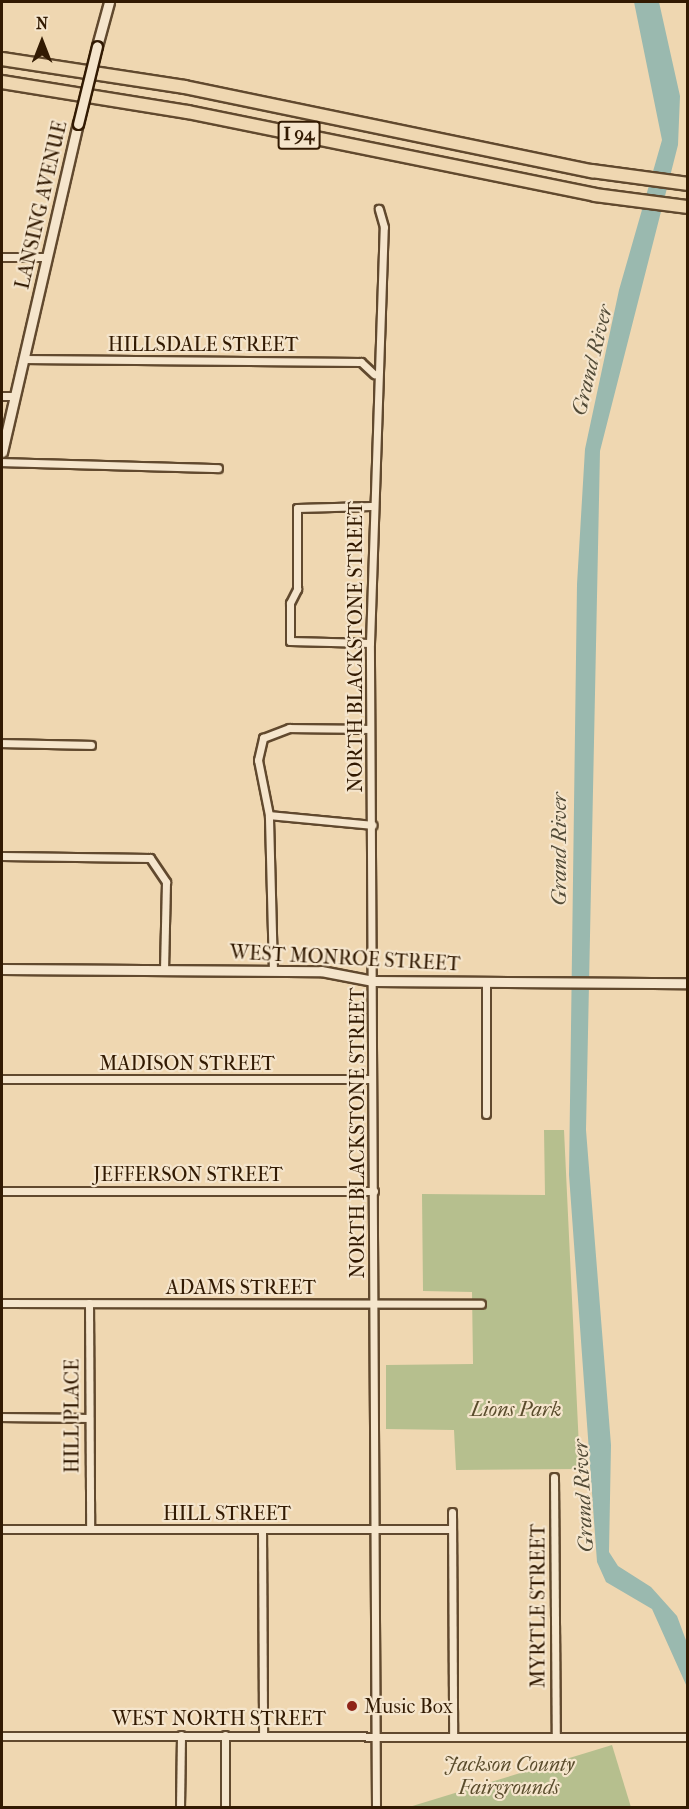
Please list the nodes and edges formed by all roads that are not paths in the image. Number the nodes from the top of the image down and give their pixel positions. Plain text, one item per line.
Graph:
1 (109, 2) edge
2 (2, 59) edge
3 (2, 82) edge
4 (687, 183) edge
5 (687, 207) edge
6 (379, 209) dead end
7 (2, 257) edge
8 (48, 257) junction
9 (23, 359) junction
10 (375, 376) junction
11 (2, 396) edge
12 (15, 396) junction
13 (2, 452) edge
14 (2, 462) edge
15 (218, 468) dead end
16 (370, 506) junction
17 (370, 643) junction
18 (370, 729) junction
19 (2, 743) edge
20 (91, 744) dead end
21 (268, 815) junction
22 (373, 825) junction
23 (2, 856) edge
24 (2, 969) edge
25 (164, 969) junction
26 (273, 971) junction
27 (373, 981) junction
28 (486, 982) junction
29 (687, 983) edge
30 (2, 1079) edge
31 (372, 1079) junction
32 (486, 1114) dead end
33 (2, 1191) edge
34 (374, 1191) junction
35 (2, 1303) edge
36 (89, 1303) junction
37 (373, 1304) junction
38 (481, 1304) dead end
39 (2, 1417) edge
40 (88, 1418) junction
41 (554, 1477) dead end
42 (452, 1512) dead end
43 (2, 1529) edge
44 (90, 1529) junction
45 (262, 1529) junction
46 (374, 1529) junction
47 (452, 1529) junction
48 (181, 1735) junction
49 (225, 1735) junction
50 (263, 1735) junction
51 (375, 1735) junction
52 (453, 1735) junction
53 (2, 1736) edge
54 (556, 1736) junction
55 (687, 1737) edge
56 (180, 1808) edge
57 (225, 1808) edge
58 (376, 1808) edge

1 - 8 street, LANSING AVENUE, bridge
2 - 4 highway, I 94
3 - 5 highway, I 94
6 - 10 street, NORTH BLACKSTONE STREET
7 - 8 street
8 - 9 street, LANSING AVENUE
9 - 10 street, HILLSDALE STREET
9 - 12 street, LANSING AVENUE
10 - 16 street, NORTH BLACKSTONE STREET
11 - 12 street
12 - 13 street, LANSING AVENUE
14 - 15 street
16 - 17 street, NORTH BLACKSTONE STREET
16 - 17 street
17 - 18 street, NORTH BLACKSTONE STREET
18 - 21 street
18 - 22 street, NORTH BLACKSTONE STREET
19 - 20 street
21 - 22 street
21 - 26 street
22 - 27 street, NORTH BLACKSTONE STREET
23 - 25 street
24 - 25 street, WEST MONROE STREET
25 - 26 street, WEST MONROE STREET
26 - 27 street, WEST MONROE STREET
27 - 28 street, WEST MONROE STREET
27 - 31 street, NORTH BLACKSTONE STREET
28 - 29 street, WEST MONROE STREET
28 - 32 street
30 - 31 street, MADISON STREET
31 - 34 street, NORTH BLACKSTONE STREET
33 - 34 street, JEFFERSON STREET
34 - 37 street, NORTH BLACKSTONE STREET
35 - 36 street, ADAMS STREET
36 - 37 street, ADAMS STREET
36 - 40 street, HILL PLACE
37 - 38 street, ADAMS STREET
37 - 46 street, NORTH BLACKSTONE STREET
39 - 40 street
40 - 44 street, HILL PLACE
41 - 54 street, MYRTLE STREET
42 - 47 street
43 - 44 street, HILL STREET
44 - 45 street, HILL STREET
45 - 46 street, HILL STREET
45 - 50 street
46 - 47 street, HILL STREET
46 - 51 street, NORTH BLACKSTONE STREET
47 - 52 street
48 - 49 street, WEST NORTH STREET
48 - 53 street, WEST NORTH STREET
48 - 56 street
49 - 50 street, WEST NORTH STREET
49 - 57 street
50 - 51 street, WEST NORTH STREET
51 - 52 street, WEST NORTH STREET
51 - 58 street, NORTH BLACKSTONE STREET
52 - 54 street, WEST NORTH STREET
54 - 55 street, WEST NORTH STREET

